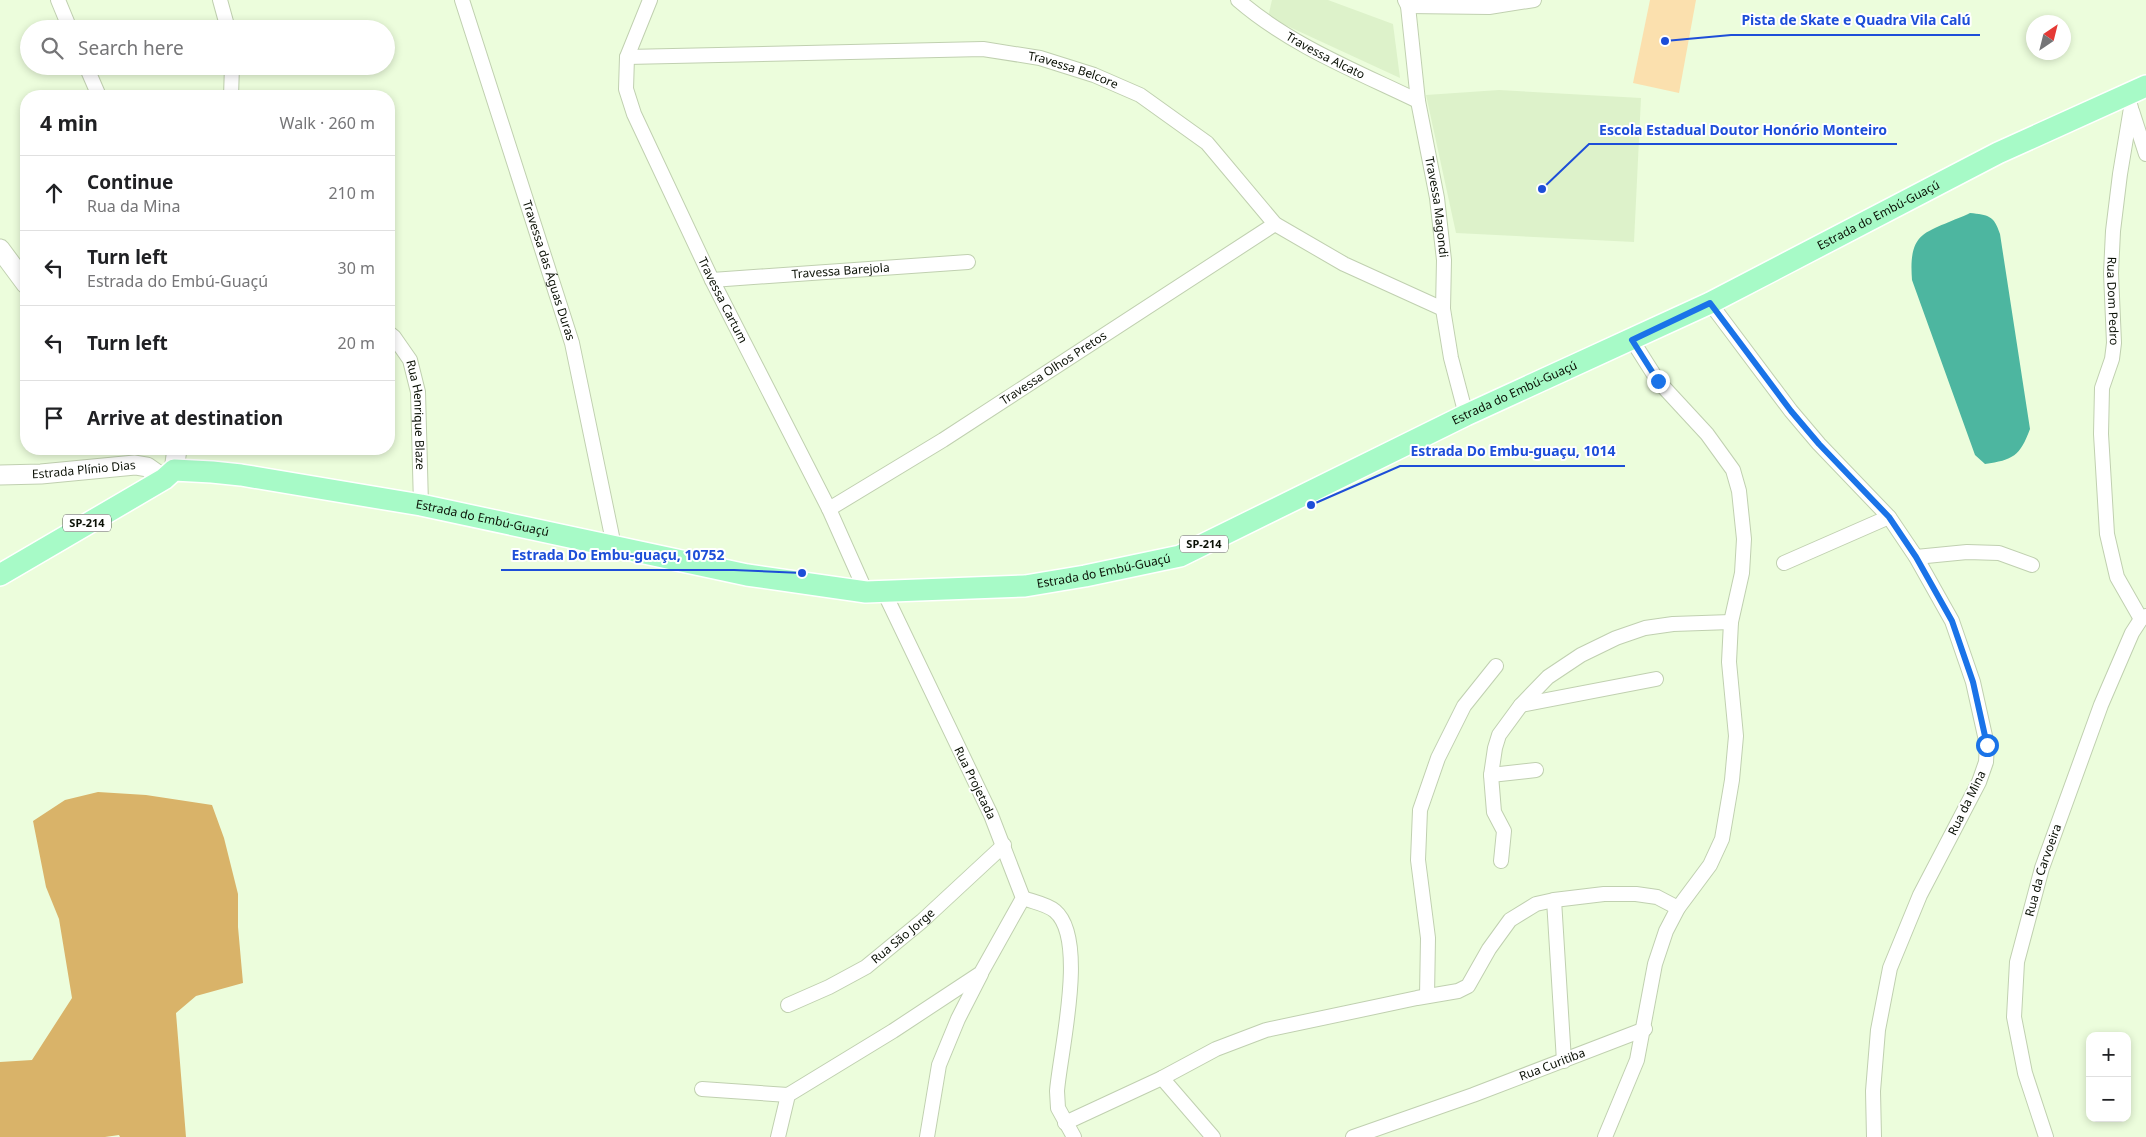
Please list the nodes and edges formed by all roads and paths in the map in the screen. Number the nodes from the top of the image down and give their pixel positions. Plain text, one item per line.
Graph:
1 (58, 0) edge
2 (220, 0) edge
3 (462, 0) edge
4 (650, 0) edge
5 (1238, 0) edge
6 (1534, 0) edge
7 (1407, 3) edge
8 (66, 20) edge
9 (226, 20) edge
10 (627, 57) junction
11 (90, 75) edge
12 (232, 75) edge
13 (2146, 86) edge
14 (96, 90) edge
15 (231, 90) edge
16 (1418, 101) junction
17 (2129, 101) junction
18 (2146, 154) edge
19 (1275, 224) junction
20 (0, 249) edge
21 (968, 262) dead end
22 (20, 276) edge
23 (712, 280) junction
24 (1710, 303) junction
25 (1444, 309) junction
26 (395, 338) edge
27 (1632, 340) junction
28 (1466, 414) junction
29 (175, 455) edge
30 (0, 474) edge
31 (169, 475) junction
32 (421, 505) junction
33 (829, 509) junction
34 (1889, 517) junction
35 (614, 546) junction
36 (1916, 557) junction
37 (1784, 563) dead end
38 (2032, 565) dead end
39 (0, 575) edge
40 (875, 592) junction
41 (2143, 618) edge
42 (1731, 622) junction
43 (1496, 666) dead end
44 (1656, 679) dead end
45 (1521, 705) junction
46 (1536, 770) dead end
47 (1491, 775) junction
48 (1004, 845) junction
49 (1502, 861) dead end
50 (1023, 898) junction
51 (1554, 900) junction
52 (1678, 908) junction
53 (981, 973) junction
54 (1427, 996) junction
55 (788, 1005) dead end
56 (1644, 1029) junction
57 (1564, 1061) junction
58 (1162, 1078) junction
59 (702, 1089) dead end
60 (788, 1095) junction
61 (1065, 1123) junction
62 (778, 1137) edge
63 (927, 1137) edge
64 (1074, 1137) edge
65 (1213, 1137) edge
66 (1352, 1137) edge
67 (1605, 1137) edge
68 (1874, 1137) edge
69 (2046, 1137) edge

1 - 8 street
2 - 9 street
3 - 35 street, Travessa das Águas Duras
4 - 10 street, Travessa Cartum
5 - 16 street, Travessa Alcato
6 - 7 street
7 - 16 street, Travessa Magondi
10 - 19 street, Travessa Belcore
10 - 23 street, Travessa Cartum
11 - 14 street
12 - 15 street
13 - 17 main road, Estrada do Embú-Guaçú / SP-214
16 - 25 street, Travessa Magondi
17 - 18 street
17 - 24 main road, Estrada do Embú-Guaçú / SP-214
17 - 41 street, Rua Dom Pedro
19 - 25 street, Travessa Belcore
19 - 33 street, Travessa Olhos Pretos
20 - 22 main road
21 - 23 street, Travessa Barejola
23 - 33 street, Travessa Cartum
24 - 27 main road, Estrada do Embú-Guaçú / SP-214
24 - 34 street, Rua da Mina
25 - 28 street, Travessa Magondi
26 - 32 street, Rua Henrique Blaze
27 - 28 main road, Estrada do Embú-Guaçú / SP-214
27 - 42 street
28 - 40 main road, Estrada do Embú-Guaçú / SP-214
29 - 31 main road
30 - 31 main road, Estrada Plínio Dias
31 - 32 main road, Estrada do Embú-Guaçú / SP-214
31 - 39 main road, SP-214
32 - 35 main road, Estrada do Embú-Guaçú / SP-214
33 - 40 street, Travessa Cartum
34 - 36 street, Rua da Mina
34 - 37 street
35 - 40 main road, Estrada do Embú-Guaçú / SP-214
36 - 38 street
36 - 68 street, Rua da Mina
40 - 48 street, Rua Projetada
41 - 69 street, Rua da Carvoeira
42 - 45 street
42 - 52 street
43 - 54 street
44 - 45 street
45 - 47 street
46 - 47 street
47 - 49 street
48 - 50 street, Rua Projetada
48 - 55 street, Rua São Jorge
50 - 53 street
50 - 61 street
51 - 52 street
51 - 54 street
51 - 57 street
52 - 56 street
53 - 60 street
53 - 63 street
54 - 58 street
56 - 57 street, Rua Curitiba
56 - 67 street
57 - 66 street, Rua Curitiba
58 - 61 street
58 - 65 street
59 - 60 street
60 - 62 street
61 - 64 street

